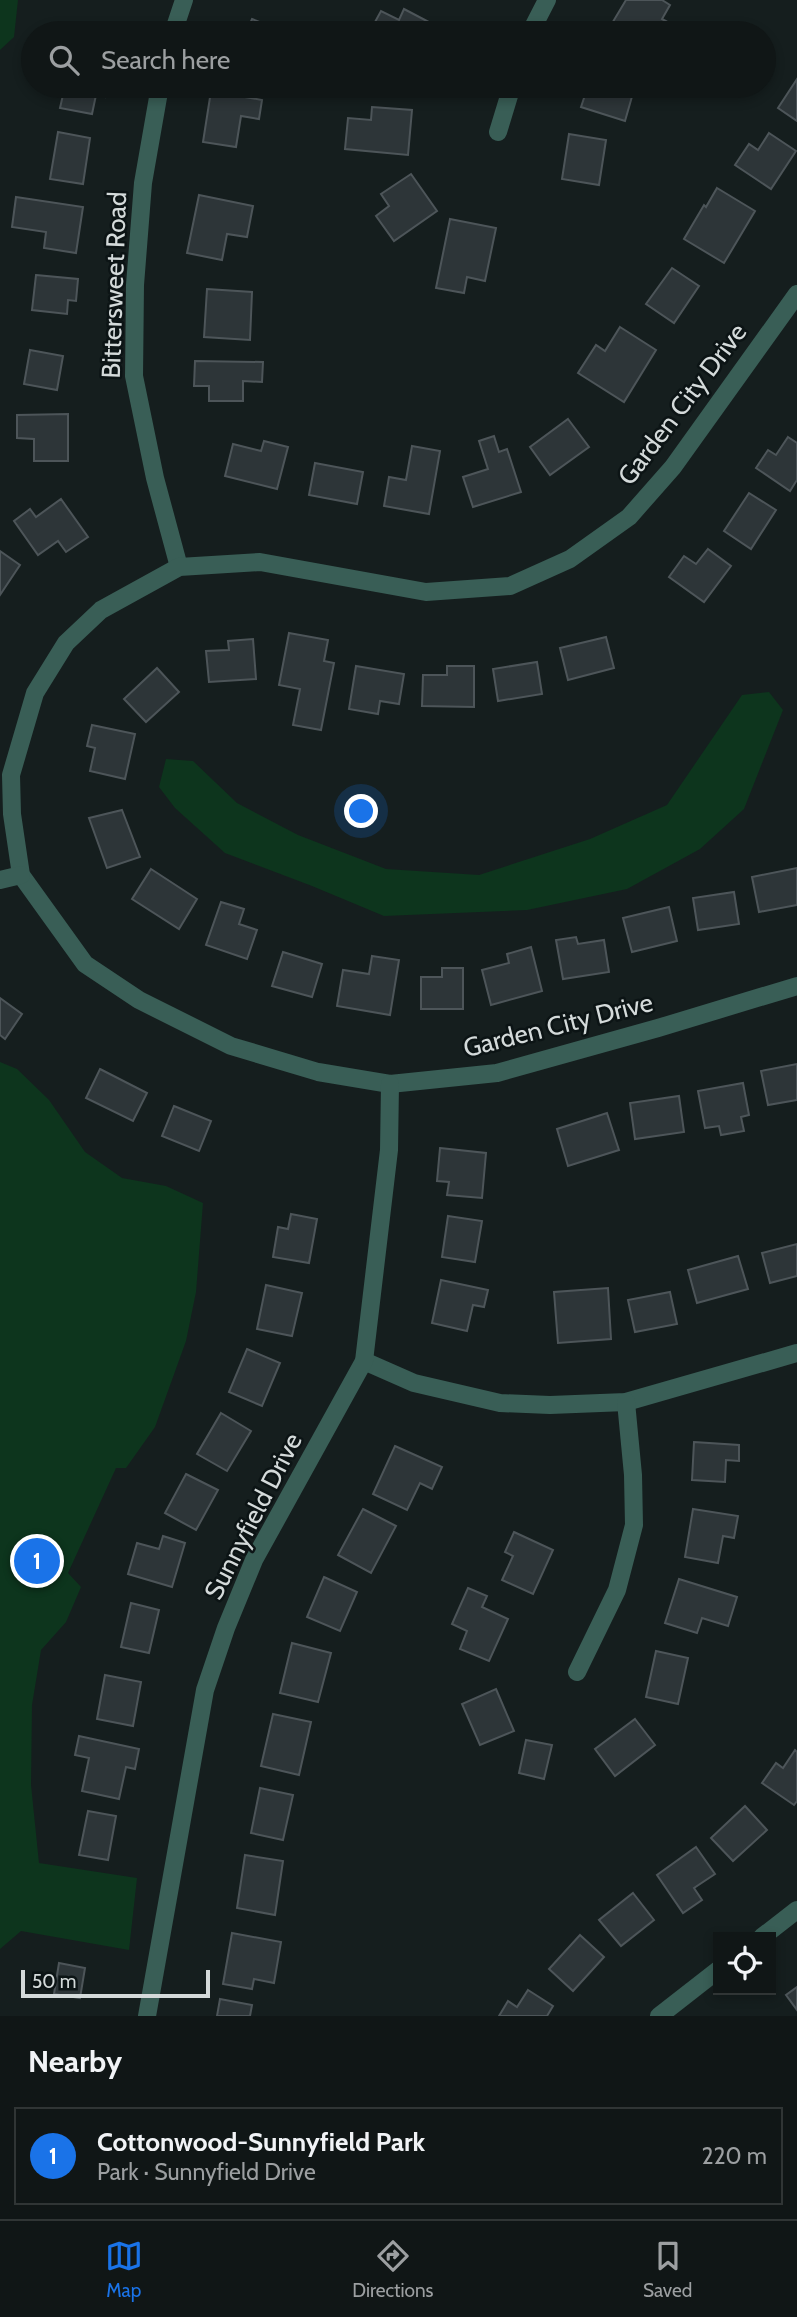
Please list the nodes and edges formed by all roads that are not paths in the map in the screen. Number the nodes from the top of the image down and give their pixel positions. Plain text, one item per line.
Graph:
1 (184, 0) edge
2 (547, 0) edge
3 (177, 21) edge
4 (536, 21) edge
5 (158, 98) edge
6 (508, 98) edge
7 (498, 132) dead end
8 (797, 294) edge
9 (179, 567) junction
10 (21, 875) junction
11 (0, 880) edge
12 (797, 986) edge
13 (390, 1084) junction
14 (797, 1353) edge
15 (364, 1361) junction
16 (626, 1402) junction
17 (577, 1672) dead end
18 (797, 1910) edge
19 (768, 1932) edge
20 (713, 1974) edge
21 (147, 2016) edge
22 (659, 2016) edge

1 - 3 street
2 - 4 street
5 - 9 street, Bittersweet Road
6 - 7 street
8 - 9 street, Garden City Drive
9 - 10 street, Garden City Drive
10 - 11 street
10 - 13 street, Garden City Drive
12 - 13 street, Garden City Drive
13 - 15 street, Sunnyfield Drive
14 - 16 street
15 - 16 street
15 - 21 street, Sunnyfield Drive
16 - 17 street
18 - 19 street
20 - 22 street

